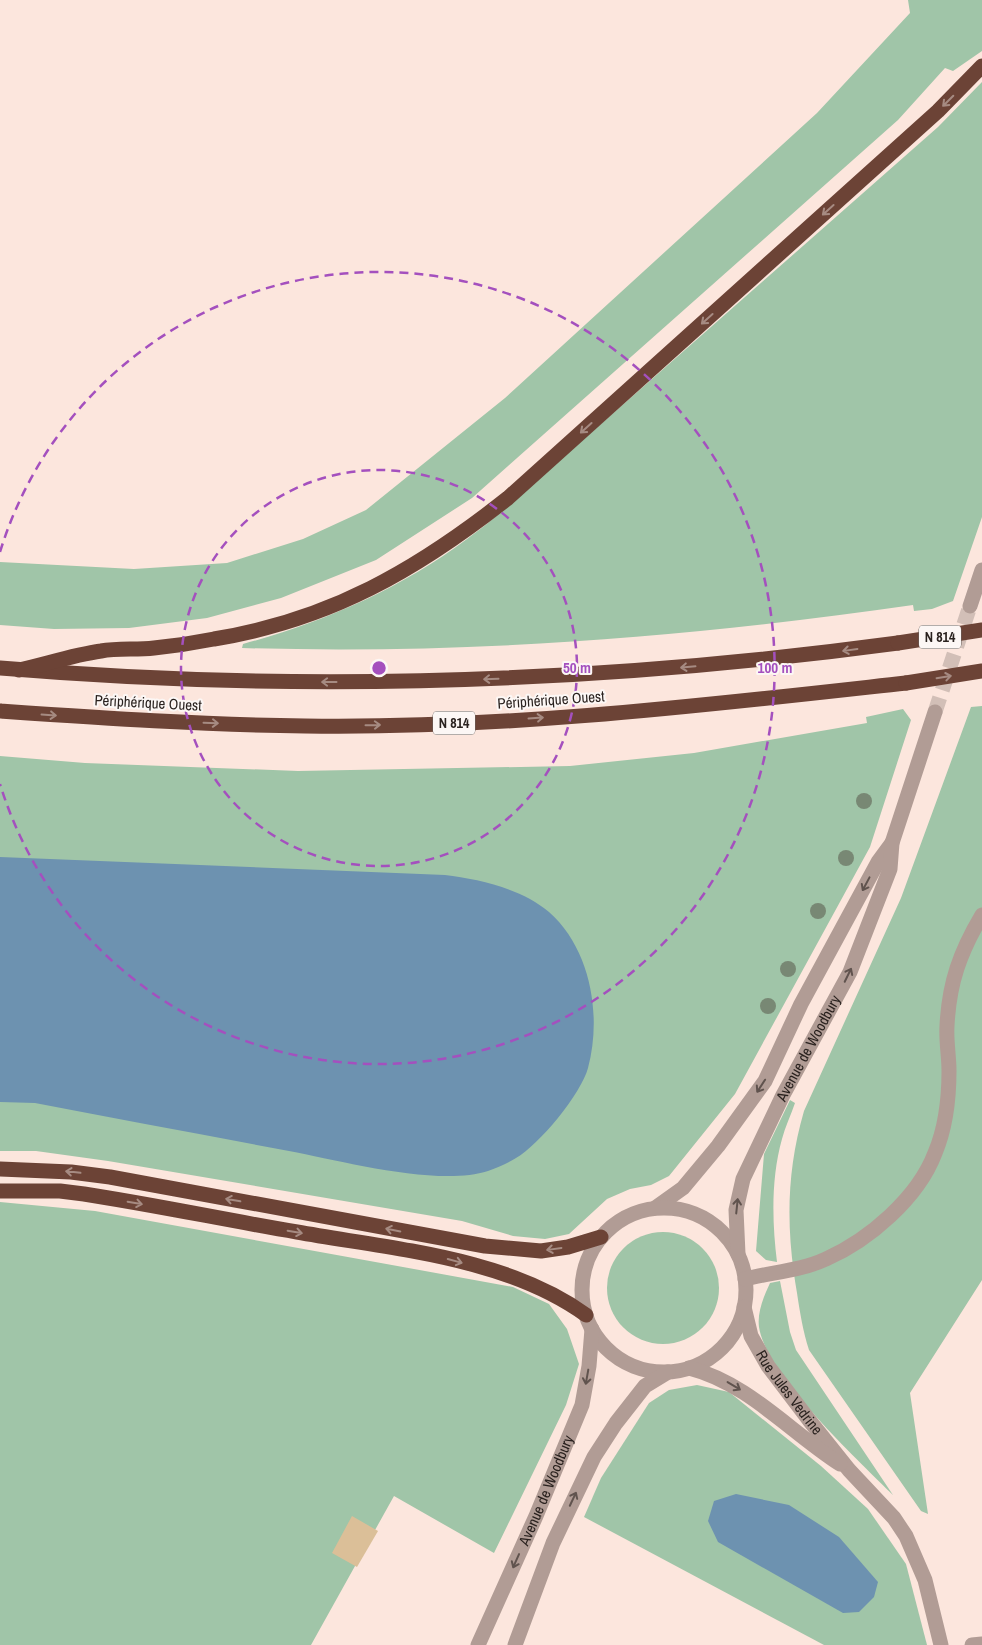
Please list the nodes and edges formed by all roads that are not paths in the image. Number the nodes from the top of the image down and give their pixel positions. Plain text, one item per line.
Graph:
1 (982, 66) edge
2 (982, 570) edge
3 (970, 606) tunnel mouth
4 (982, 630) edge
5 (0, 668) edge
6 (19, 670) junction
7 (982, 671) edge
8 (0, 711) edge
9 (935, 712) tunnel mouth
10 (892, 843) junction
11 (982, 915) edge
12 (0, 1169) edge
13 (0, 1191) edge
14 (655, 1208) junction
15 (601, 1237) junction
16 (738, 1254) junction
17 (745, 1278) junction
18 (744, 1307) junction
19 (589, 1322) junction
20 (689, 1368) junction
21 (668, 1372) junction
22 (849, 1470) junction
23 (982, 1644) edge
24 (478, 1645) edge
25 (515, 1645) edge
26 (941, 1645) edge
27 (972, 1645) edge

1 -> 6 highway
2 - 3 street
4 -> 6 highway, Périphérique Ouest / N 814, bridge
5 - 6 highway, Périphérique Ouest / N 814
8 -> 7 highway, Périphérique Ouest / N 814, bridge
9 - 10 street, Avenue de Woodbury
10 -> 14 street, Avenue de Woodbury
16 -> 10 street, Avenue de Woodbury
11 - 17 street
15 -> 12 highway
13 -> 19 highway
14 - 15 street, Avenue de Woodbury
14 - 16 street, Avenue de Woodbury
15 - 19 street, Avenue de Woodbury
16 - 17 street, Avenue de Woodbury
17 - 18 street, Avenue de Woodbury
18 - 20 street, Avenue de Woodbury
18 - 22 street, Rue Jules Vedrine
19 - 21 street, Avenue de Woodbury
19 -> 24 street, Avenue de Woodbury
20 - 21 street, Avenue de Woodbury
20 -> 22 street, Rue Jules Vedrine
25 -> 21 street, Avenue de Woodbury
22 - 26 street, Rue Jules Vedrine
23 - 27 street

